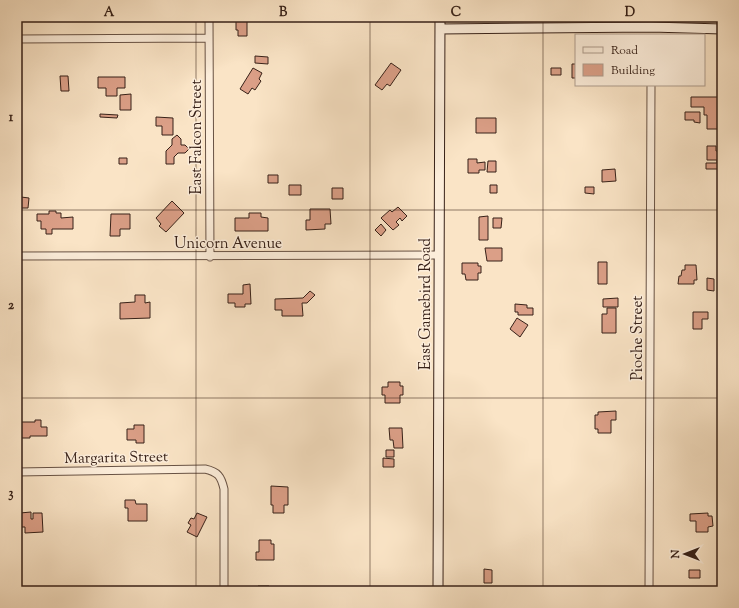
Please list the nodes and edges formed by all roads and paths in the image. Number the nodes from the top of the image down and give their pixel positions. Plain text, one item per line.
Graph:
1 (209, 17) edge
2 (440, 17) edge
3 (440, 29) junction
4 (722, 29) edge
5 (651, 31) edge
6 (209, 38) junction
7 (17, 39) edge
8 (651, 86) edge
9 (439, 255) junction
10 (17, 256) edge
11 (210, 257) junction
12 (17, 472) edge
13 (224, 591) edge
14 (438, 591) edge
15 (649, 591) edge

1 - 6 street, East Falcon Street
2 - 3 main road, East Gamebird Road
3 - 5 main road
3 - 9 main road, East Gamebird Road
4 - 5 main road
6 - 7 street
6 - 11 street, East Falcon Street
8 - 15 street, Pioche Street
9 - 11 street, Unicorn Avenue
9 - 14 main road, East Gamebird Road
10 - 11 street, Unicorn Avenue
12 - 13 street, Margarita Street

